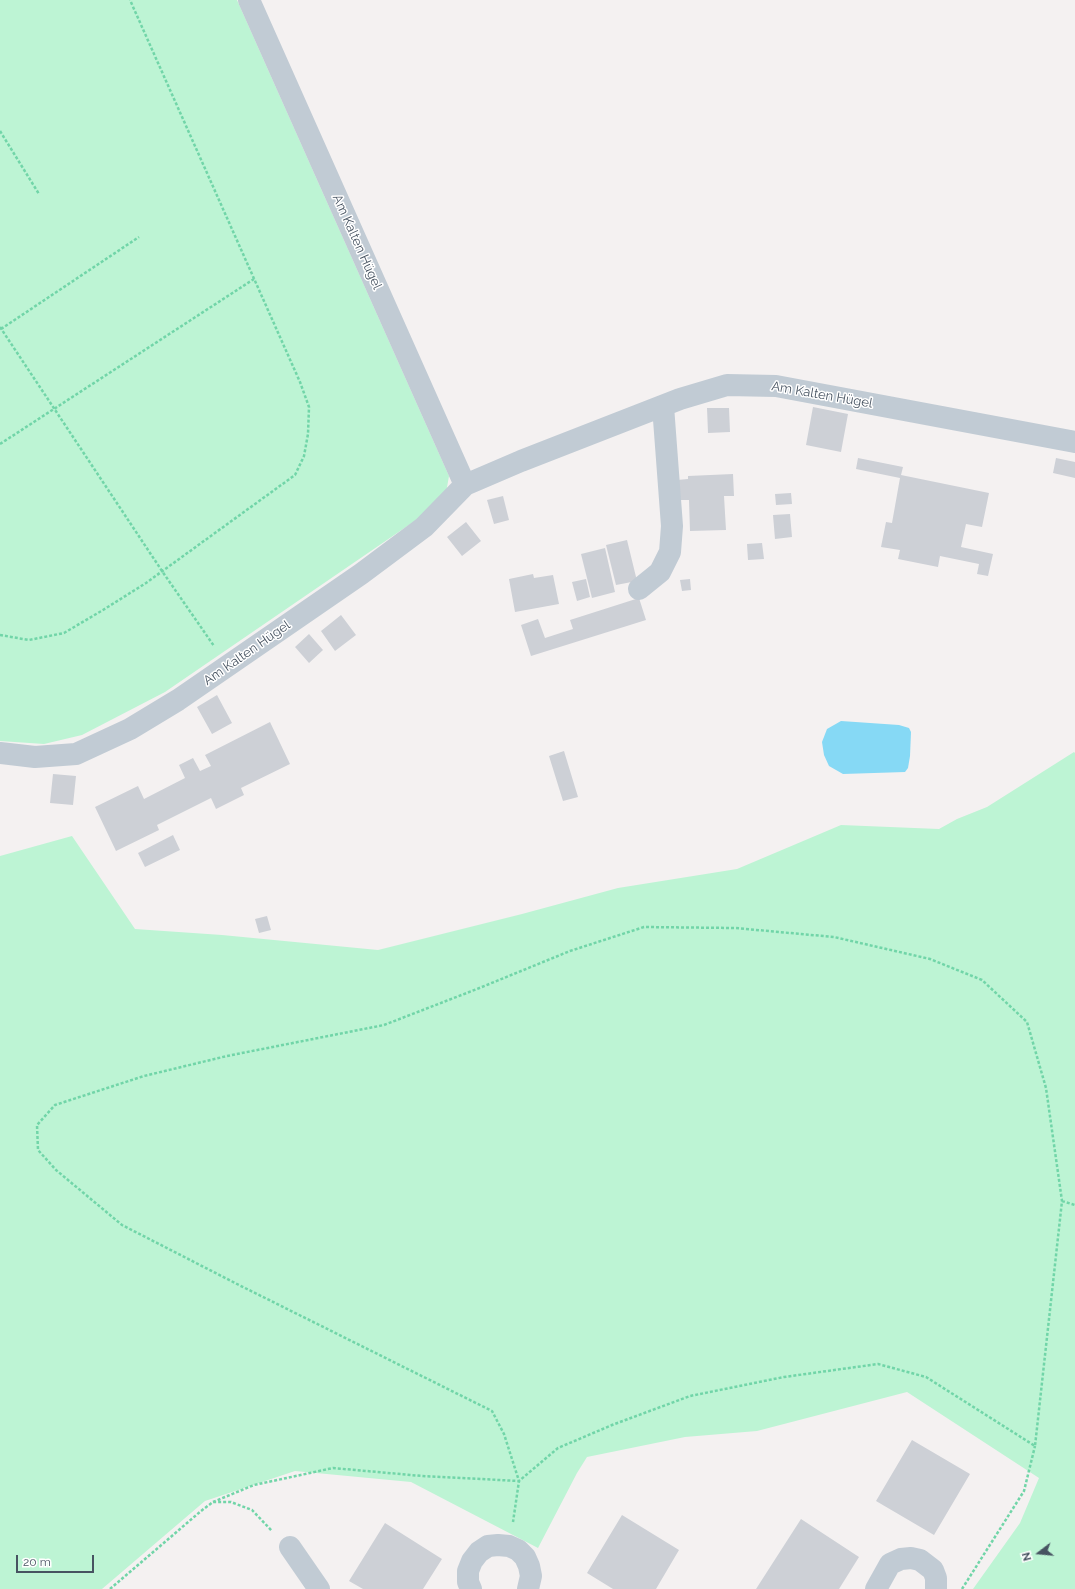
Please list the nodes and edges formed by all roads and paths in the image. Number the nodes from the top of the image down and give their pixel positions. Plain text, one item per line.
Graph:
1 (130, 0) edge
2 (249, 0) edge
3 (0, 131) edge
4 (39, 194) dead end
5 (139, 237) dead end
6 (254, 279) junction
7 (0, 329) edge
8 (663, 406) junction
9 (55, 410) junction
10 (1075, 442) edge
11 (0, 444) edge
12 (465, 485) junction
13 (162, 571) junction
14 (639, 589) dead end
15 (0, 635) edge
16 (228, 666) junction
17 (0, 753) edge
18 (1062, 1201) junction
19 (1075, 1205) edge
20 (1035, 1446) junction
21 (519, 1481) junction
22 (213, 1502) junction
23 (509, 1546) junction
24 (290, 1547) joint
25 (110, 1589) edge
26 (319, 1589) edge
27 (471, 1589) edge
28 (528, 1589) edge
29 (876, 1589) edge
30 (936, 1589) edge
31 (962, 1589) edge

1 - 6 path
2 - 12 street, Am Kalten Hügel
3 - 4 path
5 - 7 path
6 - 9 path
6 - 13 path
7 - 9 path
8 - 10 street, Am Kalten Hügel
8 - 12 street, Am Kalten Hügel
8 - 14 street
9 - 11 path
9 - 13 path
12 - 16 street, Am Kalten Hügel
13 - 15 path
13 - 16 path
16 - 17 street, Am Kalten Hügel
18 - 19 path
18 - 20 path
18 - 21 path
20 - 21 path
20 - 31 path
21 - 22 path
21 - 23 path
22 - 24 path
22 - 25 path
23 - 27 street
23 - 28 street
24 - 26 street
29 - 30 street

